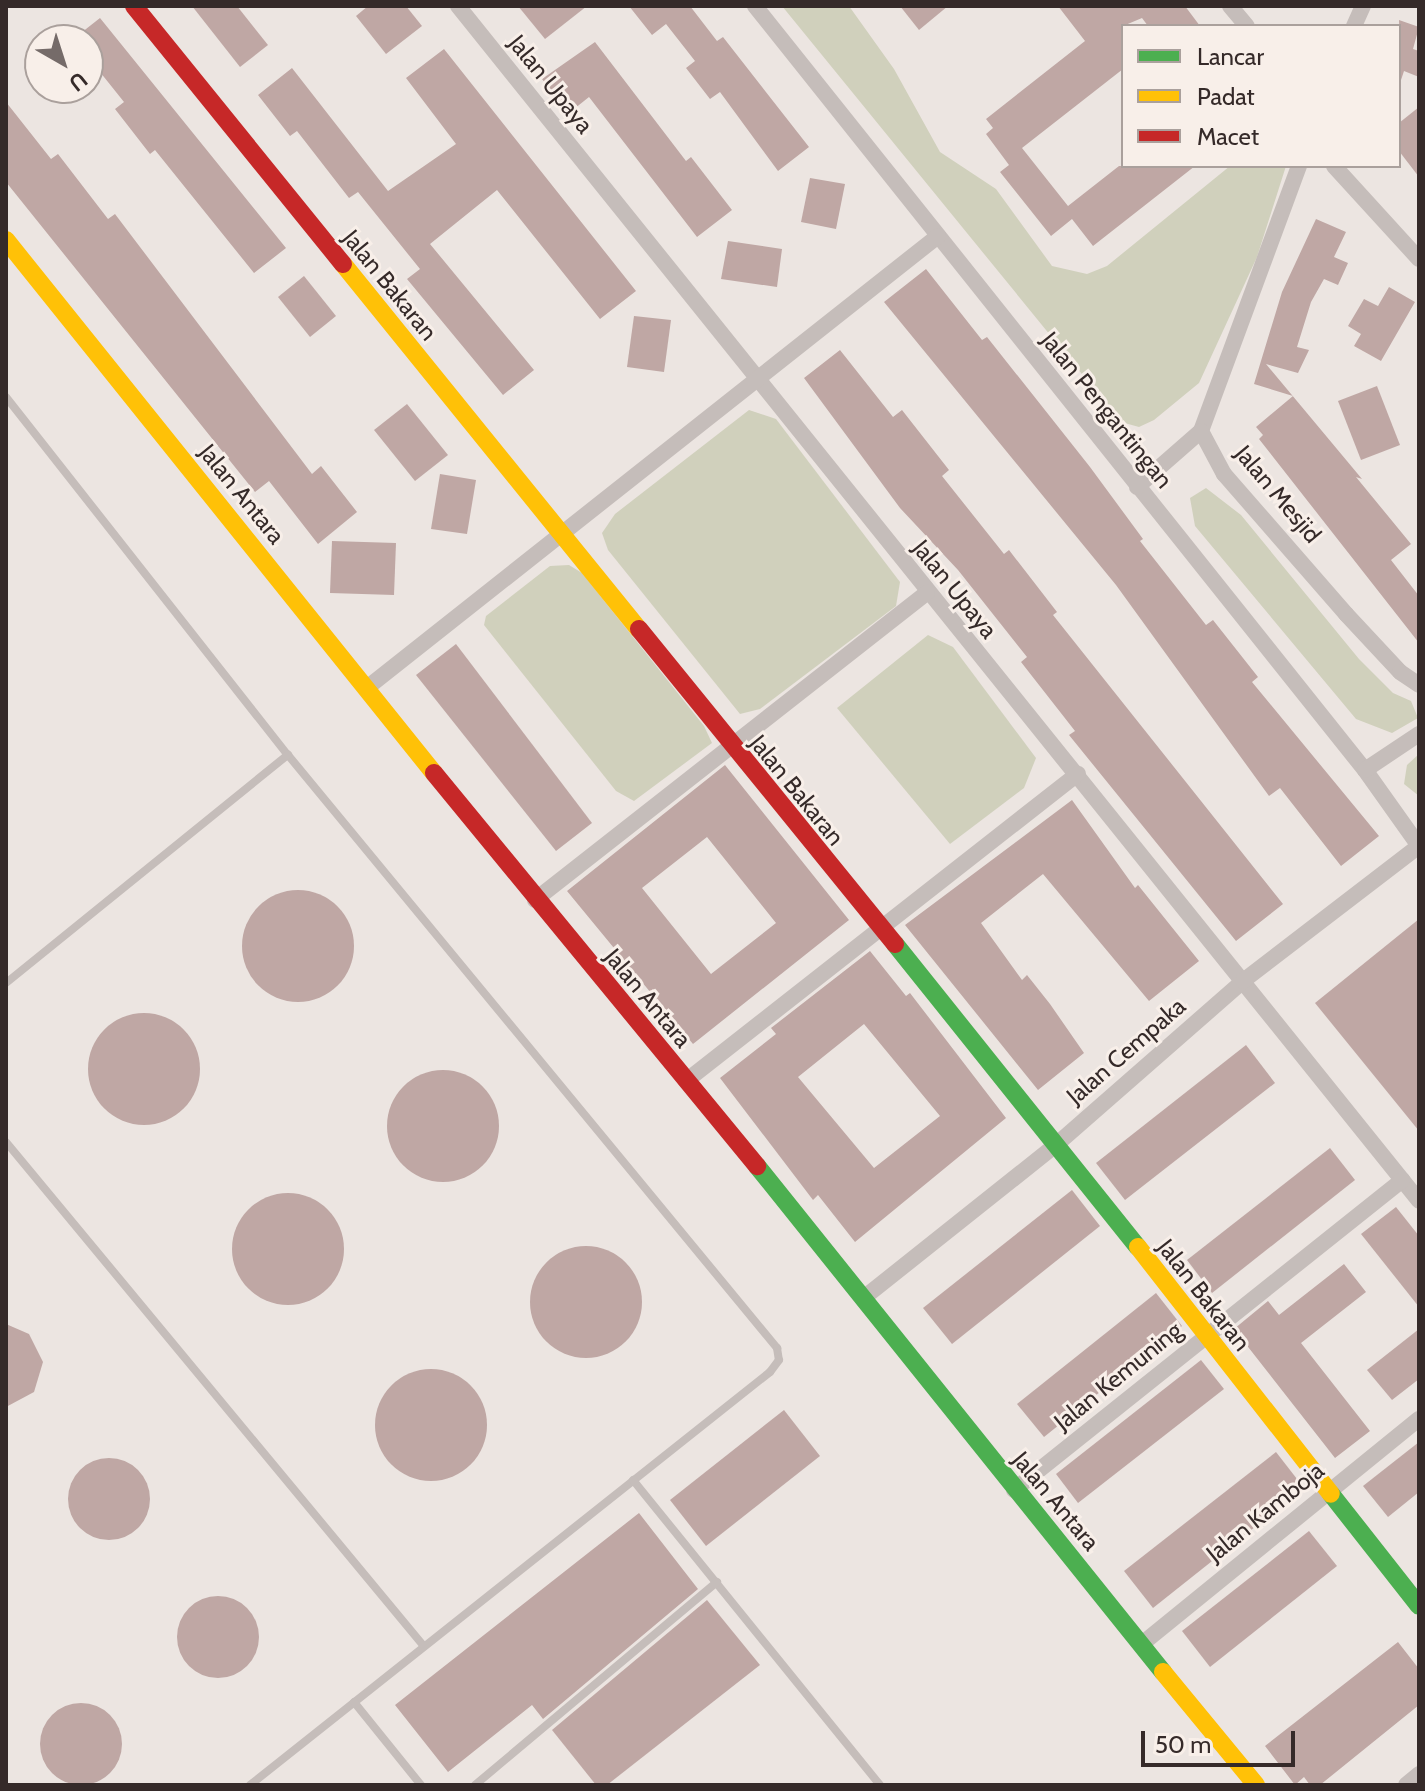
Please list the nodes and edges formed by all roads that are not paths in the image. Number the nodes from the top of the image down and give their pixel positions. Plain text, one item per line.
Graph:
1 (134, 6) edge
2 (458, 6) edge
3 (755, 6) edge
4 (1230, 6) edge
5 (1245, 24) edge
6 (1298, 168) edge
7 (1336, 168) edge
8 (938, 236) junction
9 (6, 240) edge
10 (1419, 259) edge
11 (754, 377) junction
12 (6, 397) edge
13 (1201, 431) junction
14 (1137, 487) junction
15 (559, 533) junction
16 (927, 593) junction
17 (1419, 685) edge
18 (368, 687) junction
19 (1419, 734) edge
20 (732, 745) junction
21 (288, 755) junction
22 (1365, 770) junction
23 (1078, 774) junction
24 (1419, 846) edge
25 (535, 900) junction
26 (878, 930) junction
27 (1243, 981) junction
28 (6, 983) edge
29 (686, 1081) junction
30 (6, 1142) edge
31 (1057, 1144) junction
32 (1402, 1180) junction
33 (1419, 1201) edge
34 (866, 1296) junction
35 (1205, 1336) junction
36 (1419, 1419) edge
37 (633, 1480) junction
38 (1014, 1490) junction
39 (1328, 1491) junction
40 (717, 1582) junction
41 (1419, 1606) edge
42 (1143, 1643) junction
43 (422, 1644) junction
44 (354, 1702) junction
45 (1419, 1774) edge
46 (262, 1782) edge
47 (250, 1785) edge
48 (421, 1785) edge
49 (475, 1785) edge
50 (880, 1785) edge
51 (1256, 1785) edge
52 (1406, 1785) edge

1 - 15 street, Jalan Bakaran
2 - 11 street, Jalan Upaya
3 - 8 street, Jalan Pengantingan
4 - 5 street
6 - 13 street
7 - 10 street
8 - 11 street
8 - 14 street, Jalan Pengantingan
9 - 18 street, Jalan Antara
11 - 15 street
11 - 16 street, Jalan Upaya
12 - 21 lane
13 - 14 street
13 - 17 street, Jalan Mesjid
14 - 22 street, Jalan Pengantingan
15 - 18 street
15 - 20 street, Jalan Bakaran
16 - 20 street
16 - 23 street, Jalan Upaya
18 - 25 street, Jalan Antara
19 - 22 street
20 - 25 street
20 - 26 street, Jalan Bakaran
21 - 28 lane
21 - 37 lane
22 - 24 street, Jalan Pengantingan
23 - 26 street
23 - 27 street, Jalan Upaya
24 - 27 street, Jalan Cempaka
25 - 29 street, Jalan Antara
26 - 29 street
26 - 31 street, Jalan Bakaran
27 - 31 street, Jalan Cempaka
27 - 32 street, Jalan Upaya
29 - 34 street, Jalan Antara
30 - 43 lane
31 - 34 street, Jalan Cempaka
31 - 35 street, Jalan Bakaran
32 - 33 street, Jalan Upaya
32 - 35 street, Jalan Kemuning
34 - 38 street, Jalan Antara
35 - 38 street, Jalan Kemuning
35 - 39 street, Jalan Bakaran
36 - 39 street, Jalan Kamboja
37 - 40 lane
37 - 43 lane
38 - 42 street, Jalan Antara
39 - 41 street, Jalan Bakaran
39 - 42 street, Jalan Kamboja
40 - 49 lane
40 - 50 lane
42 - 51 street, Jalan Antara
43 - 44 lane
44 - 46 lane
44 - 48 lane
45 - 52 street
46 - 47 lane

